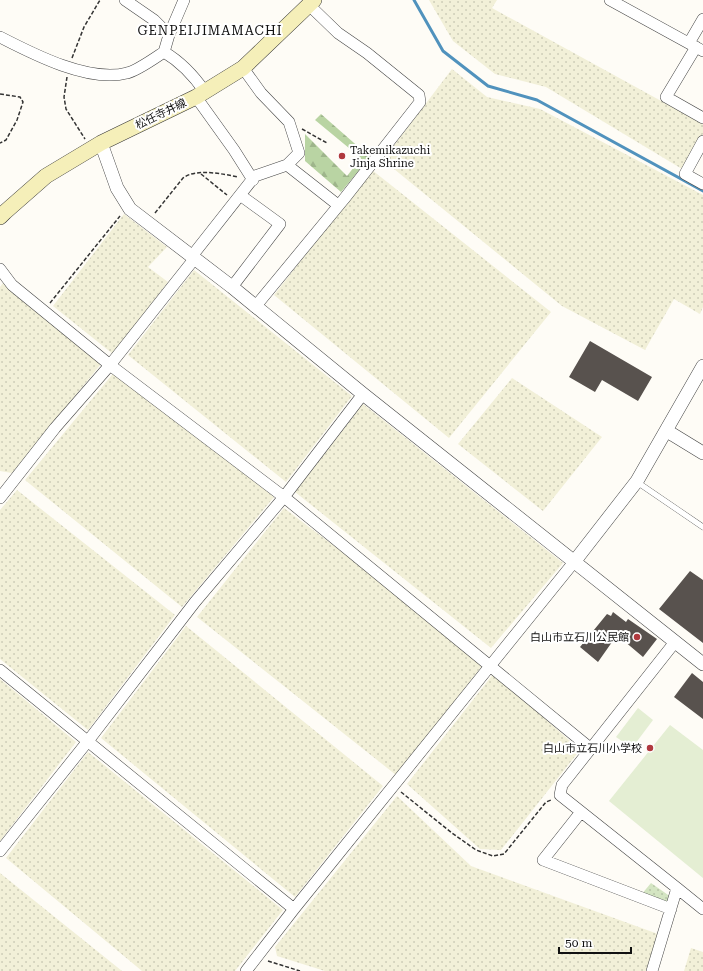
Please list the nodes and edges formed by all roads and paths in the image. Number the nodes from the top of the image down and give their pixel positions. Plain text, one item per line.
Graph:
1 (125, 0) edge
2 (184, 0) edge
3 (610, 0) edge
4 (312, 2) edge
5 (703, 19) edge
6 (169, 35) junction
7 (0, 37) edge
8 (696, 47) edge
9 (164, 52) junction
10 (243, 68) junction
11 (0, 94) edge
12 (200, 94) junction
13 (703, 118) edge
14 (289, 122) junction
15 (703, 141) edge
16 (0, 143) edge
17 (102, 143) junction
18 (327, 143) dead end
19 (287, 165) junction
20 (199, 173) junction
21 (252, 180) junction
22 (703, 184) edge
23 (238, 198) junction
24 (338, 205) junction
25 (128, 206) junction
26 (0, 218) edge
27 (148, 223) junction
28 (193, 257) junction
29 (0, 269) edge
30 (232, 287) junction
31 (255, 307) junction
32 (44, 311) junction
33 (110, 365) junction
34 (703, 366) edge
35 (363, 394) junction
36 (667, 431) junction
37 (703, 453) edge
38 (637, 482) junction
39 (284, 496) junction
40 (0, 498) edge
41 (703, 527) edge
42 (574, 562) junction
43 (675, 642) junction
44 (703, 664) edge
45 (490, 665) junction
46 (0, 670) edge
47 (88, 741) junction
48 (590, 748) junction
49 (393, 786) junction
50 (560, 795) junction
51 (581, 812) junction
52 (0, 851) edge
53 (677, 888) junction
54 (294, 909) junction
55 (670, 909) junction
56 (703, 909) edge
57 (257, 956) junction
58 (246, 971) edge
59 (300, 971) edge
60 (652, 971) edge

1 - 6 street
2 - 6 street
3 - 8 street
4 - 10 main road, 松任寺井線
4 - 24 street
5 - 8 street
6 - 9 street
7 - 9 street
8 - 13 street
9 - 12 street
10 - 12 main road, 松任寺井線
10 - 14 street
11 - 16 path
12 - 17 main road, 松任寺井線
12 - 21 street
14 - 18 path
14 - 19 street
15 - 22 street
17 - 25 street
17 - 26 main road, 松任寺井線
19 - 21 street
19 - 24 street
20 - 21 path
20 - 23 path
20 - 27 path
21 - 23 street
23 - 28 street
23 - 30 street
24 - 31 street
25 - 27 street
25 - 32 path
27 - 28 street
28 - 30 street
28 - 33 street
29 - 32 street
30 - 31 street
31 - 35 street
32 - 33 street
33 - 39 street
33 - 40 street
34 - 36 street
35 - 39 street
35 - 42 street
36 - 37 street
36 - 38 street
38 - 41 lane
38 - 42 street
39 - 45 street
39 - 47 street
42 - 43 street
42 - 45 street
43 - 44 street
43 - 48 street
45 - 48 street
45 - 49 street
46 - 47 street
47 - 52 street
47 - 54 street
48 - 50 street
49 - 50 path
49 - 54 street
50 - 51 street
51 - 53 street
51 - 55 street
53 - 55 street
53 - 56 street
54 - 57 street
55 - 60 street
57 - 58 street
57 - 59 path

